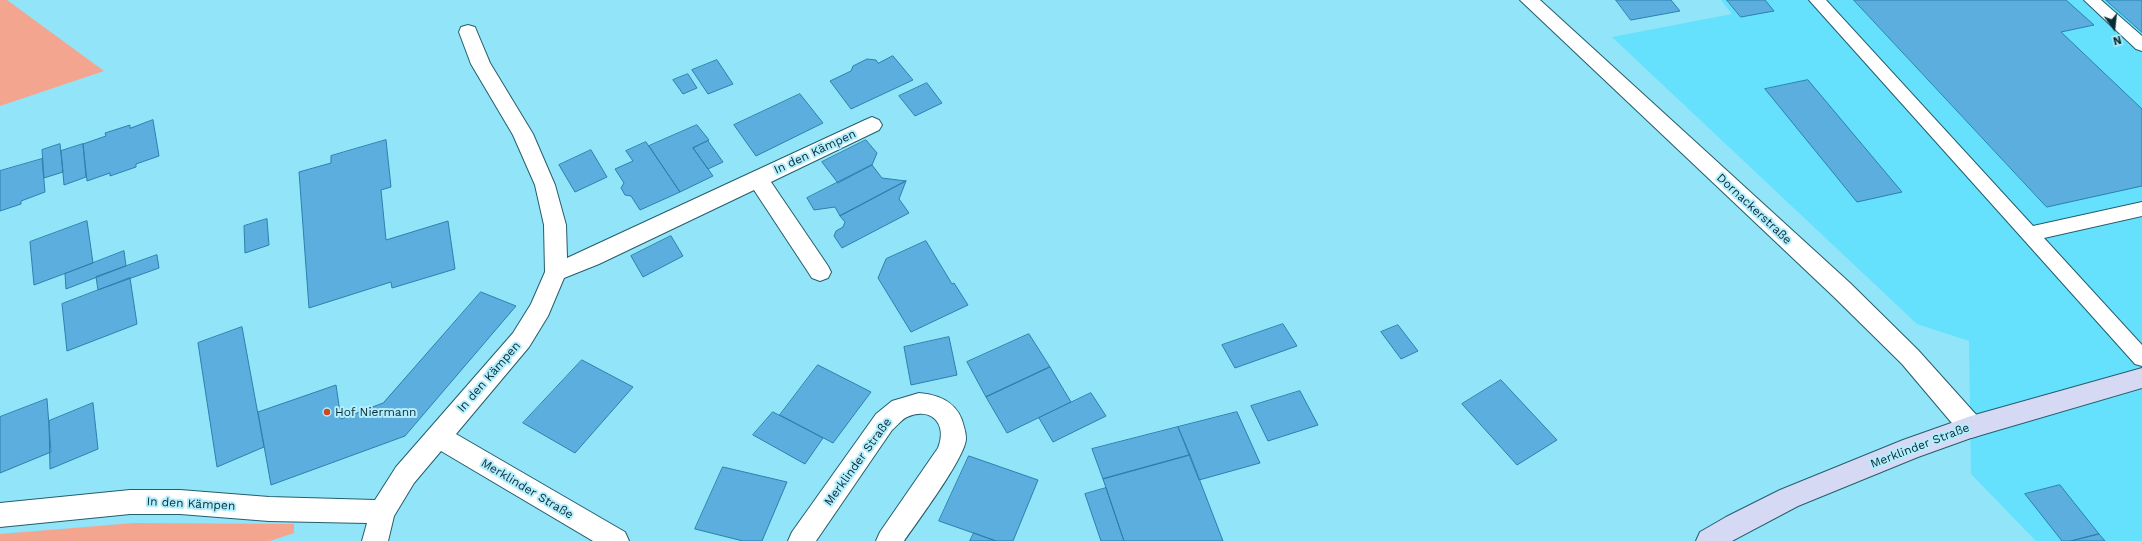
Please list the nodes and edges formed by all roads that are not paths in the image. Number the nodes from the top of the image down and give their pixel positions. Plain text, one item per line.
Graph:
1 (1529, 0) edge
2 (1817, 0) edge
3 (2092, 0) edge
4 (468, 32) dead end
5 (2142, 45) edge
6 (872, 125) dead end
7 (758, 179) junction
8 (2142, 209) edge
9 (2029, 234) junction
10 (556, 272) junction
11 (820, 272) dead end
12 (2142, 358) edge
13 (2142, 378) edge
14 (1971, 427) junction
15 (438, 436) junction
16 (382, 512) junction
17 (0, 515) edge
18 (375, 541) edge
19 (616, 541) edge
20 (801, 541) edge
21 (889, 541) edge
22 (1709, 541) edge

1 - 14 street, Dornackerstraße
2 - 9 lane
3 - 5 lane
4 - 10 street, In den Kämpen
6 - 7 street, In den Kämpen
7 - 10 street, In den Kämpen
7 - 11 street, In den Kämpen
8 - 9 lane
9 - 12 lane
10 - 15 street, In den Kämpen
13 - 14 street, Merklinder Straße
14 - 22 street, Merklinder Straße
15 - 16 street, In den Kämpen
15 - 19 street, Merklinder Straße
16 - 17 street, In den Kämpen
16 - 18 street, In den Kämpen
20 - 21 street, Merklinder Straße

